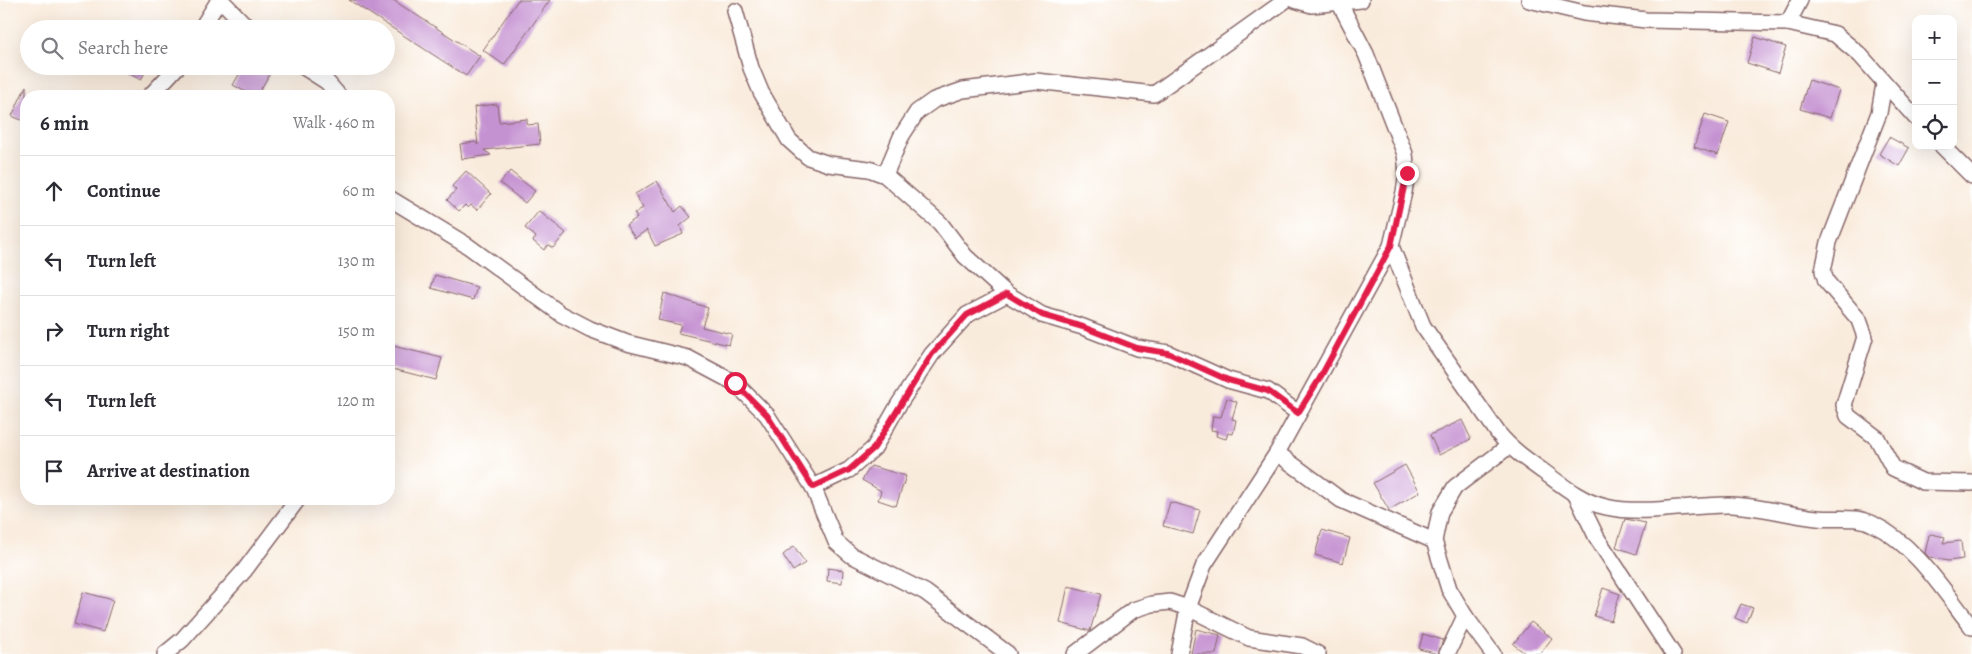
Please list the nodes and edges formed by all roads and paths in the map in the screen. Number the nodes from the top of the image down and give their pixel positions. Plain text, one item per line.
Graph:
1 (220, 0) edge
2 (1286, 0) edge
3 (1295, 0) edge
4 (1361, 0) edge
5 (1529, 0) edge
6 (1800, 0) edge
7 (1340, 4) junction
8 (735, 11) dead end
9 (207, 20) edge
10 (240, 20) edge
11 (1788, 23) junction
12 (170, 75) edge
13 (316, 75) edge
14 (1884, 84) junction
15 (156, 90) edge
16 (334, 90) edge
17 (1912, 114) edge
18 (1946, 150) edge
19 (885, 175) junction
20 (1972, 176) edge
21 (395, 202) edge
22 (1391, 246) junction
23 (1007, 294) junction
24 (1298, 413) junction
25 (1509, 446) junction
26 (1277, 453) junction
27 (1972, 483) edge
28 (813, 487) junction
29 (1576, 495) junction
30 (294, 505) edge
31 (1434, 540) junction
32 (1188, 608) junction
33 (1464, 616) junction
34 (1972, 627) edge
35 (165, 654) edge
36 (1008, 654) edge
37 (1075, 654) edge
38 (1179, 654) edge
39 (1318, 654) edge
40 (1447, 654) edge
41 (1493, 654) edge
42 (1672, 654) edge

1 - 9 street
1 - 10 street
2 - 19 street
3 - 7 street
4 - 7 street
5 - 11 street
6 - 11 street
7 - 22 street
8 - 19 street
11 - 14 street
12 - 15 street
13 - 16 street
14 - 17 street
14 - 27 street
18 - 20 street
19 - 23 street
21 - 28 street
22 - 24 street
22 - 25 street
23 - 24 street
23 - 28 street
24 - 26 street
25 - 29 street
25 - 31 street
26 - 31 street
26 - 32 street
28 - 36 street
29 - 34 street
29 - 42 street
30 - 35 street
31 - 33 street
32 - 37 street
32 - 38 street
32 - 39 street
33 - 40 street
33 - 41 street

